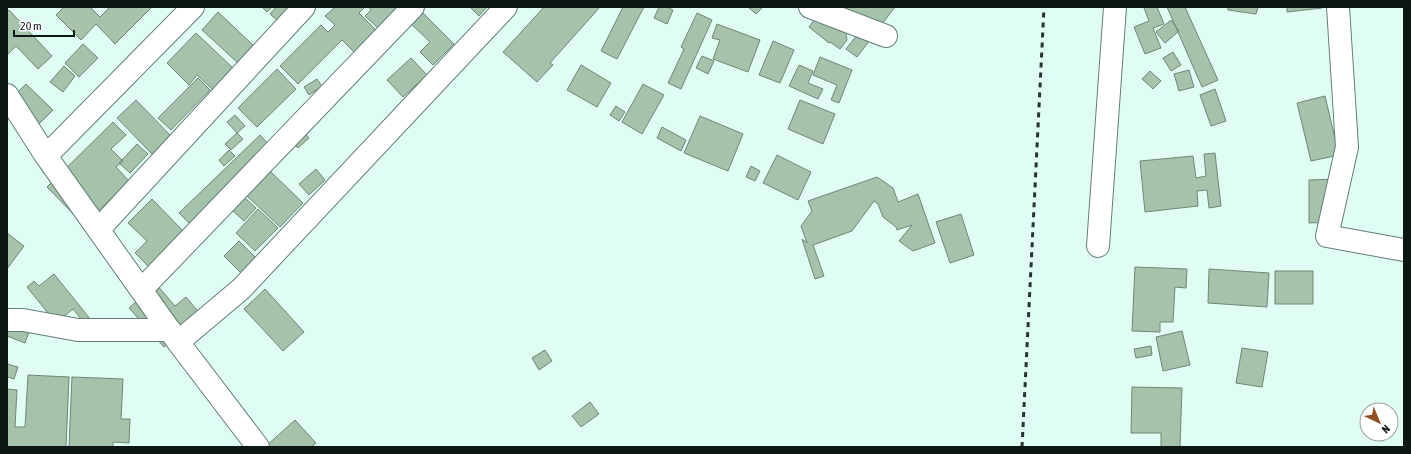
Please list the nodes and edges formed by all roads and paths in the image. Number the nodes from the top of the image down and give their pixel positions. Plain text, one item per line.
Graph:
1 (193, 7) edge
2 (304, 7) edge
3 (413, 7) edge
4 (506, 7) edge
5 (810, 7) edge
6 (1115, 7) edge
7 (1338, 7) edge
8 (886, 36) dead end
9 (7, 95) edge
10 (46, 156) junction
11 (98, 229) junction
12 (1098, 246) dead end
13 (1404, 250) edge
14 (142, 290) junction
15 (7, 320) edge
16 (174, 336) junction
17 (258, 447) edge

1 - 10 street
2 - 11 street
3 - 14 street
4 - 16 street
5 - 8 street
6 - 12 street
7 - 13 street
9 - 10 street
10 - 11 street
11 - 14 street
14 - 16 street
15 - 16 street
16 - 17 street

